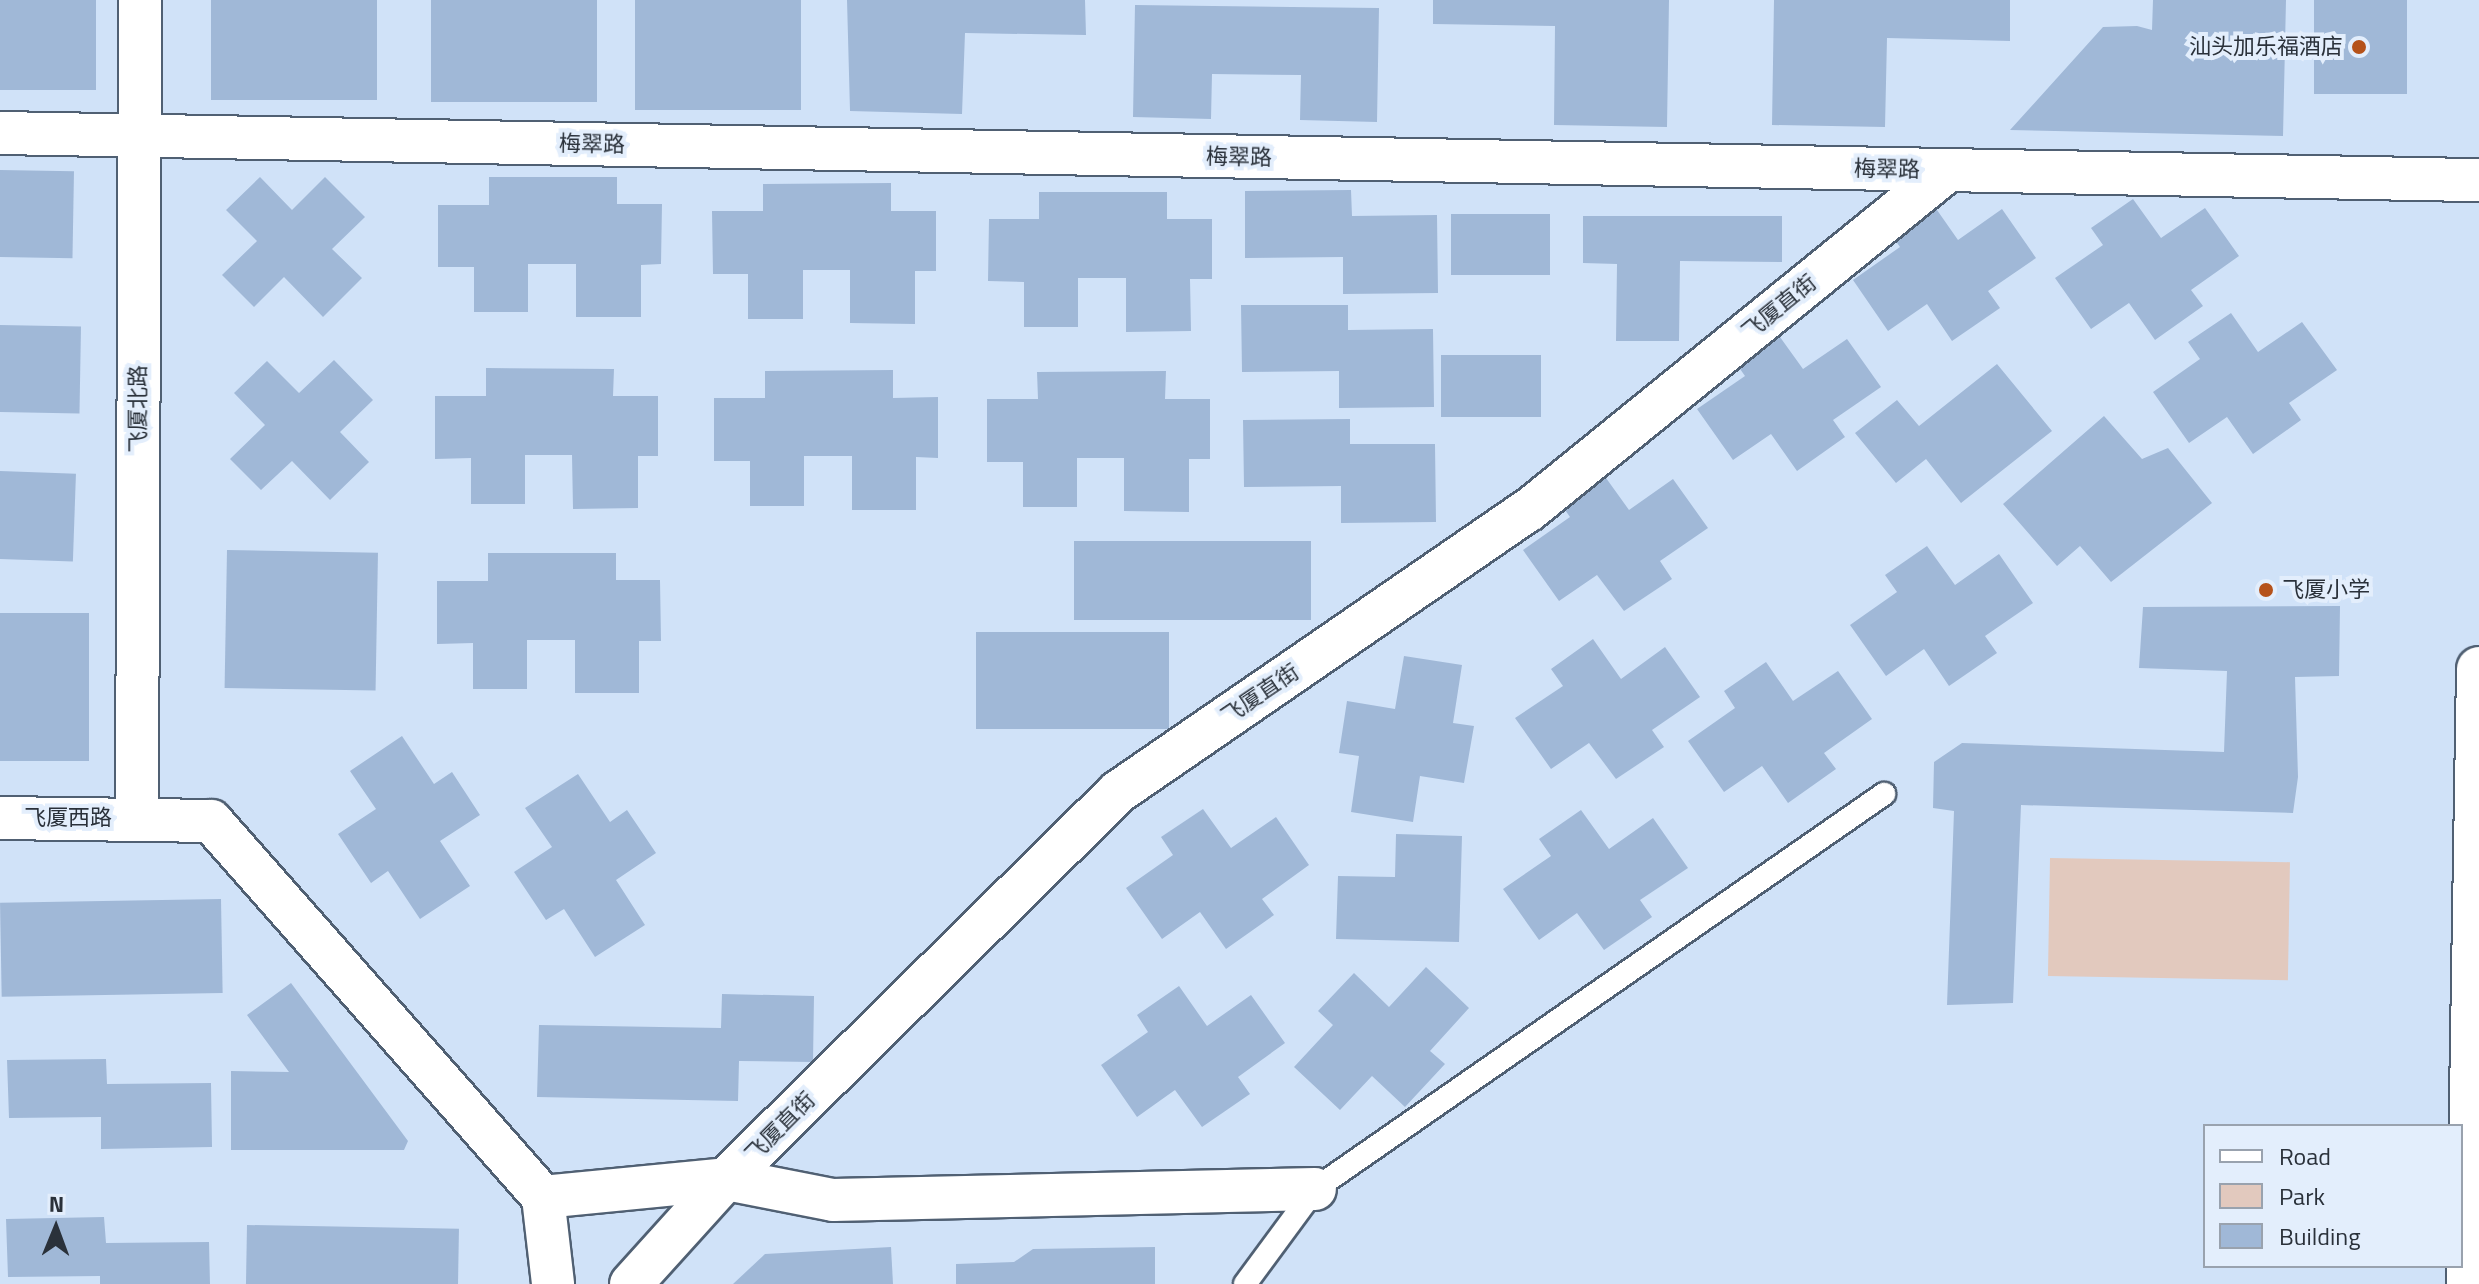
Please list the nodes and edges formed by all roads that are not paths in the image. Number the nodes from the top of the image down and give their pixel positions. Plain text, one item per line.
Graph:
1 (140, 0) edge
2 (0, 133) edge
3 (139, 136) junction
4 (1947, 171) junction
5 (2479, 180) edge
6 (2479, 669) edge
7 (1884, 794) dead end
8 (137, 817) junction
9 (0, 818) edge
10 (726, 1179) junction
11 (1315, 1189) junction
12 (543, 1197) junction
13 (2474, 1216) edge
14 (553, 1284) edge
15 (631, 1284) edge
16 (1245, 1284) edge
17 (2469, 1284) edge

1 - 3 street, 飞厦北路
2 - 3 street, 梅翠路
3 - 4 street, 梅翠路
3 - 8 street, 飞厦北路
4 - 5 street, 梅翠路
4 - 10 street, 飞厦直街
6 - 13 street
7 - 11 lane
8 - 9 street, 飞厦西路
8 - 12 street, 飞厦西路
10 - 11 street
10 - 12 street
10 - 15 street, 飞厦直街
11 - 16 lane
12 - 14 street
13 - 17 street

